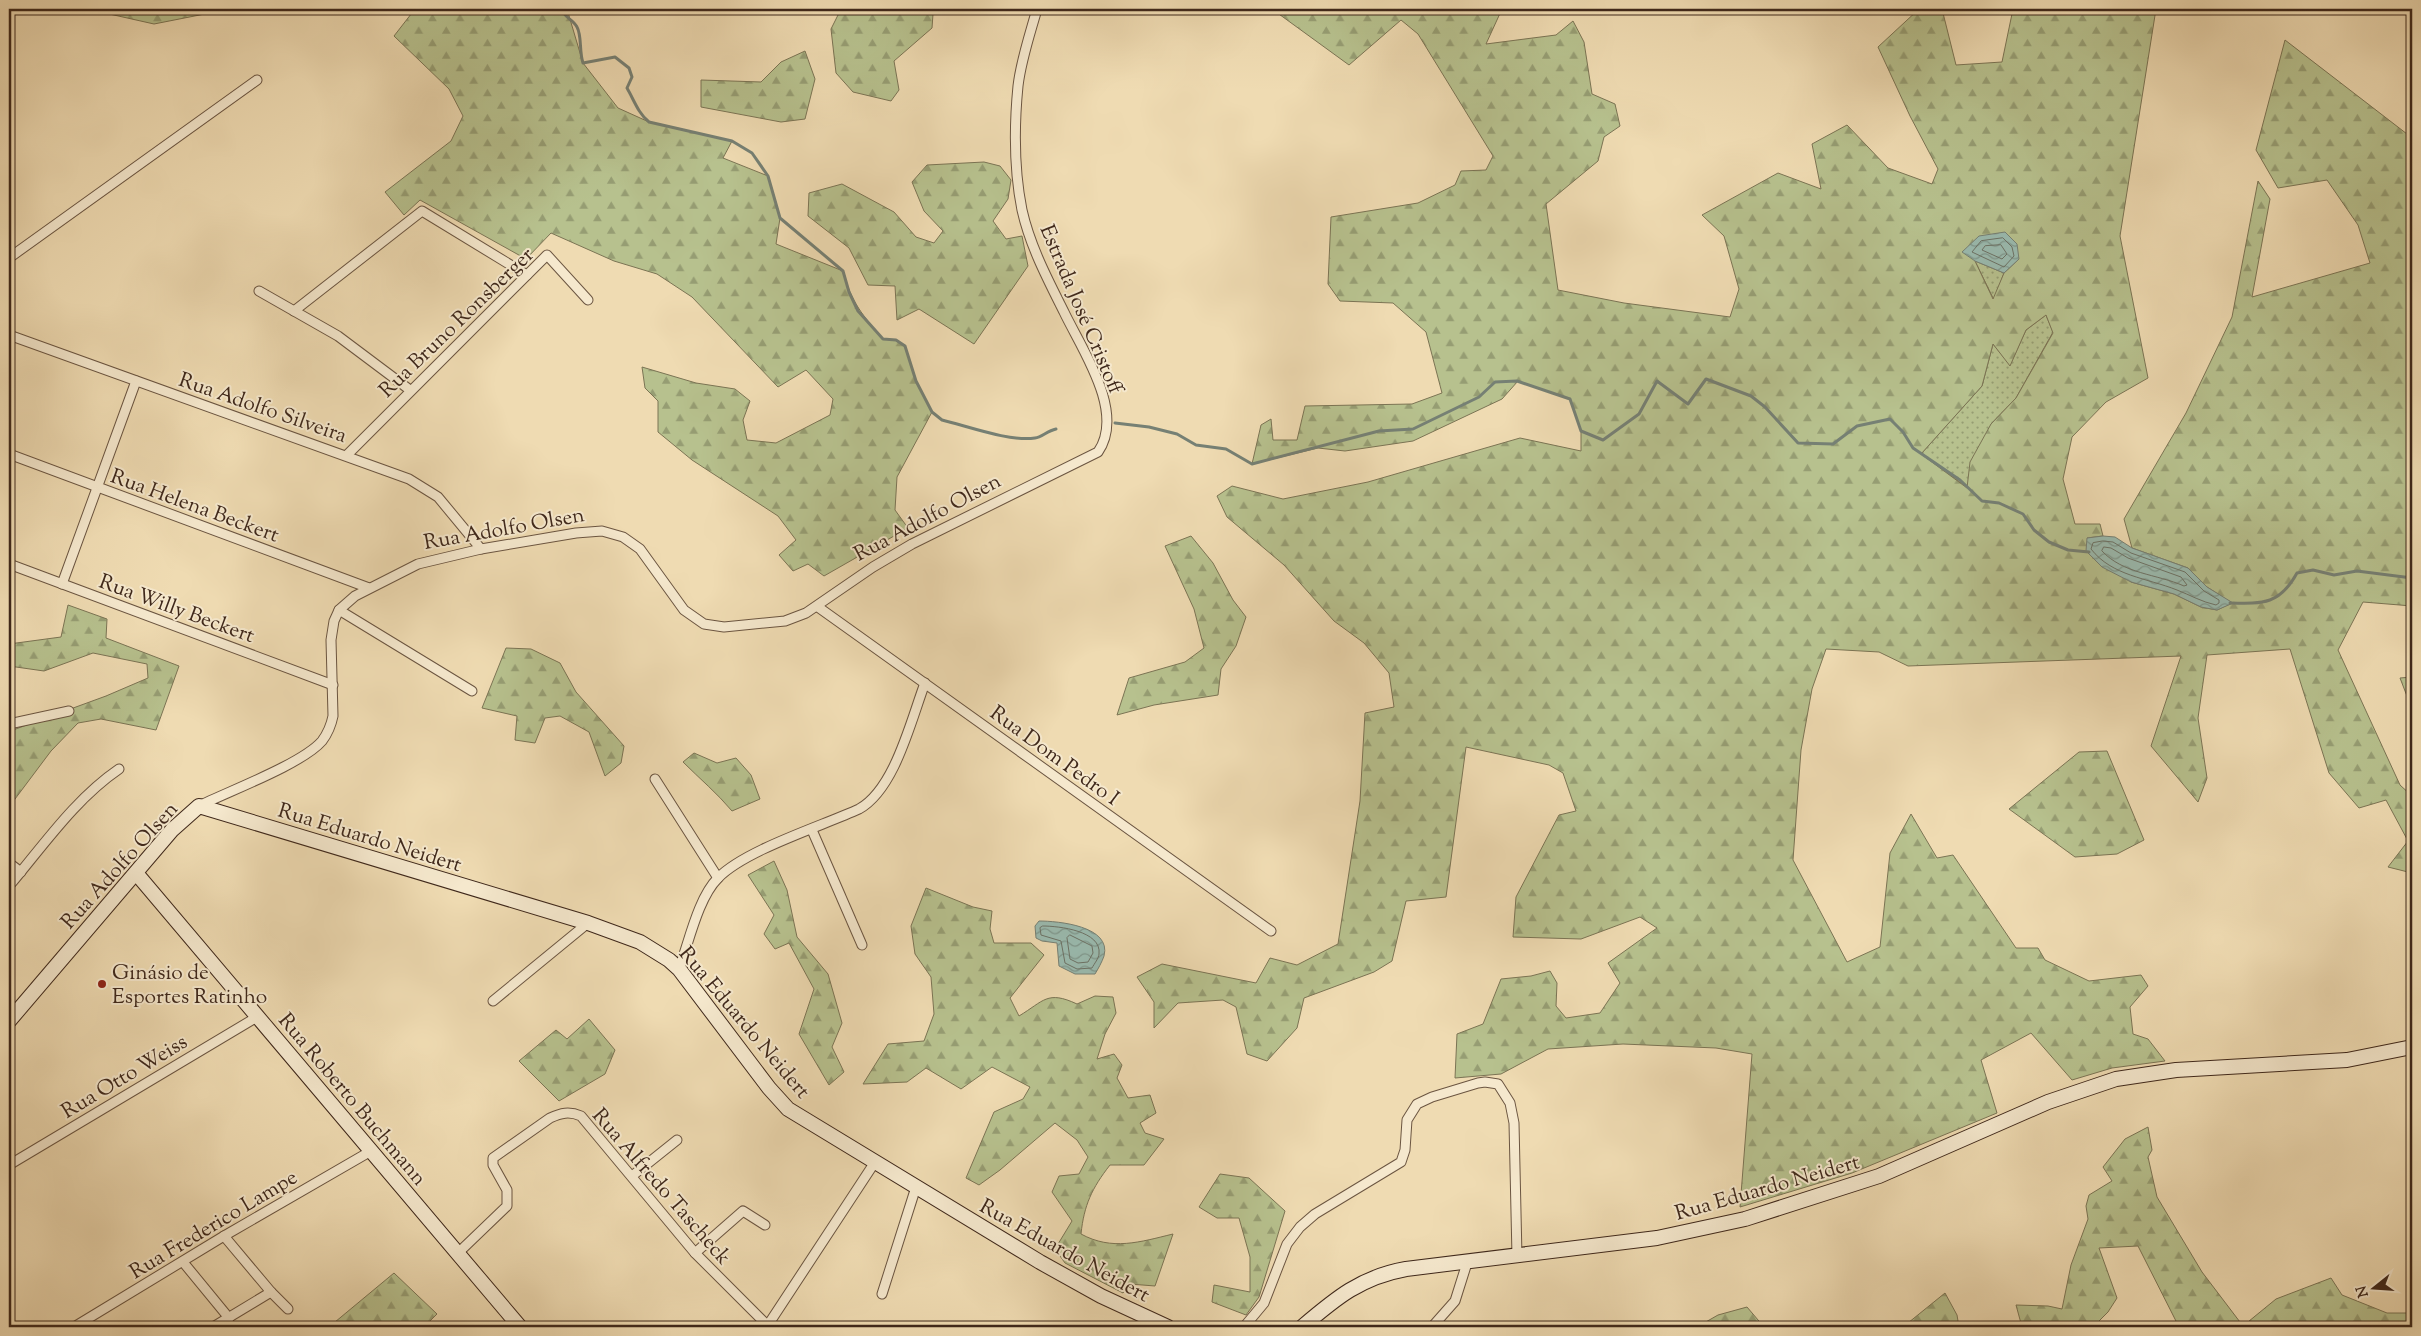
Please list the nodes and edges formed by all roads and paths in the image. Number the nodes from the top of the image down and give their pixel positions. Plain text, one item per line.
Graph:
1 (1036, 9) edge
2 (257, 80) dead end
3 (9, 258) edge
4 (527, 275) junction
5 (259, 291) dead end
6 (588, 300) dead end
7 (294, 312) junction
8 (9, 335) edge
9 (136, 381) junction
10 (410, 390) junction
11 (9, 454) edge
12 (347, 455) junction
13 (1079, 462) joint
14 (97, 487) junction
15 (481, 549) junction
16 (9, 564) edge
17 (62, 584) junction
18 (369, 588) junction
19 (818, 606) junction
20 (339, 610) junction
21 (925, 683) junction
22 (332, 685) junction
23 (472, 691) dead end
24 (69, 711) dead end
25 (9, 724) edge
26 (119, 769) dead end
27 (655, 779) dead end
28 (199, 806) junction
29 (812, 830) junction
30 (9, 863) edge
31 (21, 872) junction
32 (136, 873) junction
33 (718, 878) junction
34 (9, 886) edge
35 (588, 923) junction
36 (1271, 932) dead end
37 (862, 945) dead end
38 (679, 969) junction
39 (493, 1001) dead end
40 (257, 1017) junction
41 (9, 1019) edge
42 (2412, 1047) edge
43 (677, 1140) dead end
44 (370, 1151) junction
45 (875, 1162) junction
46 (9, 1165) edge
47 (632, 1176) junction
48 (916, 1187) junction
49 (765, 1225) dead end
50 (224, 1236) junction
51 (695, 1253) junction
52 (457, 1254) junction
53 (1516, 1257) junction
54 (183, 1262) junction
55 (1467, 1263) junction
56 (271, 1292) junction
57 (882, 1294) dead end
58 (288, 1309) dead end
59 (228, 1318) junction
60 (87, 1324) edge
61 (769, 1326) edge
62 (74, 1327) edge
63 (213, 1327) edge
64 (520, 1327) edge
65 (1168, 1327) edge
66 (1244, 1327) edge
67 (1302, 1327) edge
68 (1432, 1327) edge

1 - 13 street, Estrada José Cristoff
2 - 3 street
4 - 6 street, Rua Bruno Ronsberger
4 - 7 street
4 - 10 street, Rua Bruno Ronsberger
5 - 7 street
7 - 10 street
8 - 9 street, Rua Adolfo Silveira
9 - 12 street, Rua Adolfo Silveira
9 - 14 street
10 - 12 street, Rua Bruno Ronsberger
11 - 14 street, Rua Helena Beckert
12 - 15 street, Rua Adolfo Silveira
13 - 19 street, Rua Adolfo Olsen
14 - 17 street
14 - 18 street, Rua Helena Beckert
15 - 18 street, Rua Adolfo Olsen
15 - 19 street, Rua Adolfo Olsen
16 - 17 street, Rua Willy Beckert
17 - 22 street, Rua Willy Beckert
18 - 20 street, Rua Adolfo Olsen
19 - 21 street, Rua Dom Pedro I
20 - 22 street, Rua Adolfo Olsen
20 - 23 street
21 - 29 street
21 - 36 street, Rua Dom Pedro I
22 - 28 street, Rua Adolfo Olsen
24 - 25 street
26 - 31 street
27 - 33 street
28 - 32 street, Rua Adolfo Olsen
28 - 35 street, Rua Eduardo Neidert
29 - 33 street
29 - 37 street
30 - 31 street
31 - 34 street
32 - 40 street, Rua Roberto Buchmann
32 - 41 street, Rua Adolfo Olsen
33 - 38 street
35 - 38 street, Rua Eduardo Neidert
35 - 39 street
38 - 45 street, Rua Eduardo Neidert
40 - 44 street, Rua Roberto Buchmann
40 - 46 street, Rua Otto Weiss
42 - 53 street, Rua Eduardo Neidert
43 - 47 street
44 - 50 street, Rua Frederico Lampe
44 - 52 street, Rua Roberto Buchmann
45 - 48 street, Rua Eduardo Neidert
45 - 61 street
47 - 51 street, Rua Alfredo Tascheck
47 - 52 street, Rua Alfredo Tascheck
48 - 57 street
48 - 65 street, Rua Eduardo Neidert
49 - 51 street
50 - 54 street, Rua Frederico Lampe
50 - 56 street
51 - 61 street, Rua Alfredo Tascheck
52 - 64 street, Rua Roberto Buchmann
53 - 55 street, Rua Eduardo Neidert
53 - 66 street
54 - 59 street
54 - 60 street, Rua Frederico Lampe
55 - 67 street, Rua Eduardo Neidert
55 - 68 street
56 - 58 street
56 - 59 street
59 - 63 street
60 - 62 street, Rua Frederico Lampe

